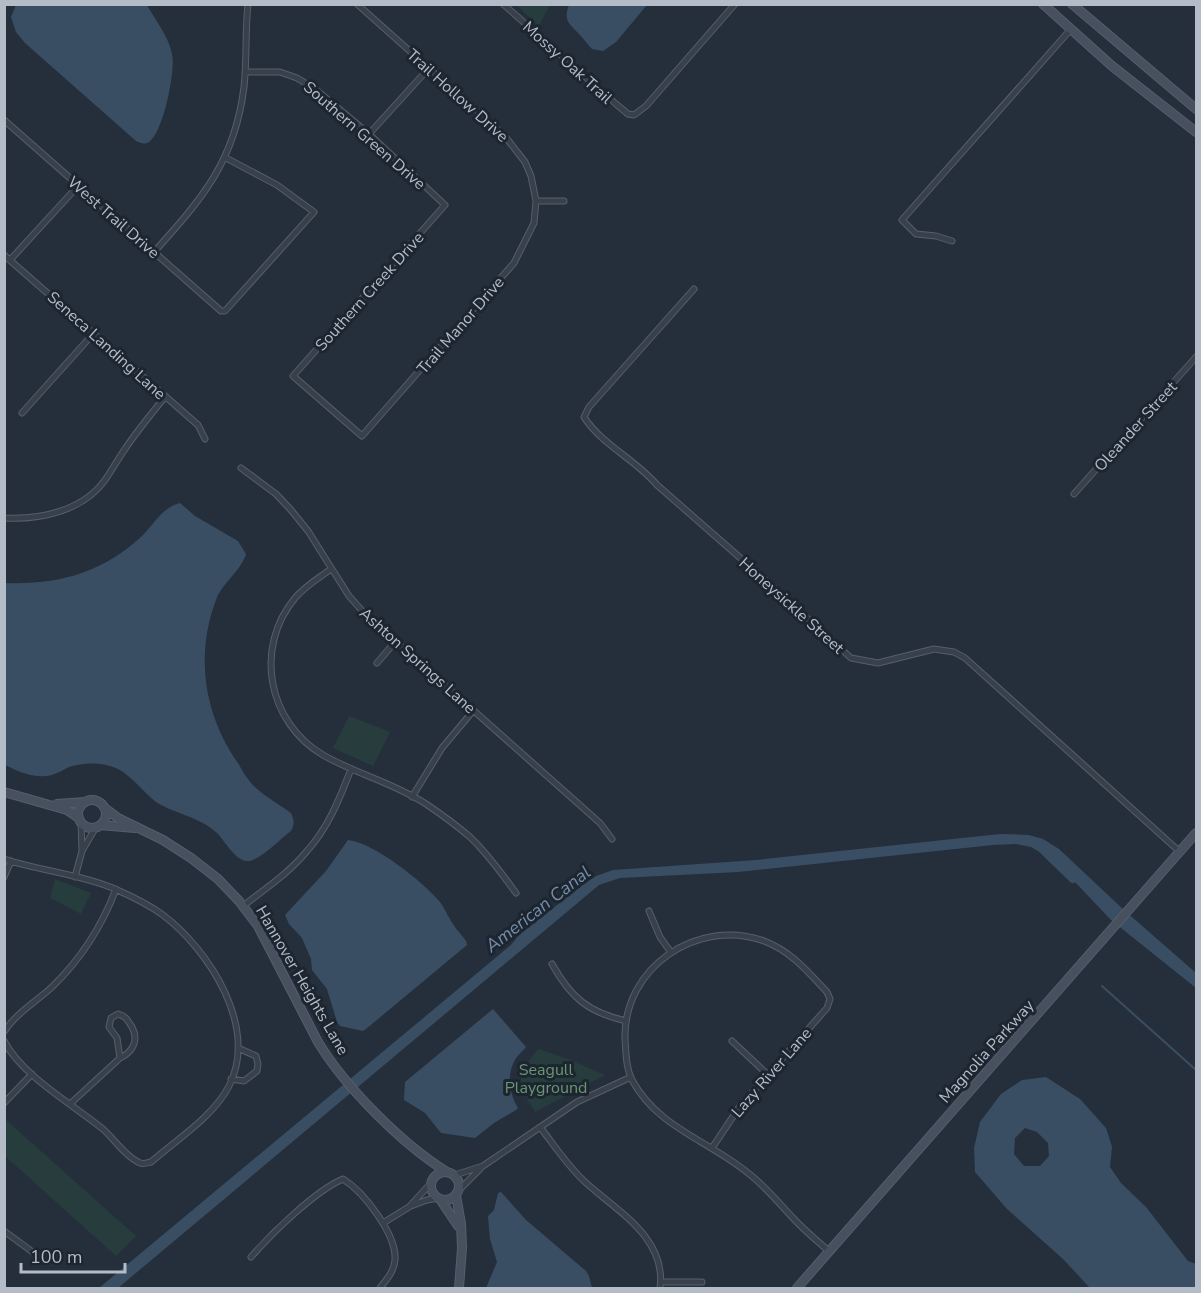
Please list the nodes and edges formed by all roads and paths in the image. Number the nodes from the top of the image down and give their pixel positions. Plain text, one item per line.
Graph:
1 (248, 4) edge
2 (357, 4) edge
3 (503, 4) edge
4 (735, 4) edge
5 (1043, 4) edge
6 (1072, 4) edge
7 (1071, 29) junction
8 (429, 68) junction
9 (244, 72) junction
10 (1197, 109) edge
11 (4, 120) edge
12 (1195, 127) edge
13 (369, 134) junction
14 (225, 158) junction
15 (78, 186) junction
16 (536, 201) junction
17 (564, 201) dead end
18 (445, 205) joint
19 (952, 241) dead end
20 (154, 252) junction
21 (4, 255) edge
22 (10, 260) junction
23 (694, 289) dead end
24 (93, 334) junction
25 (1197, 357) edge
26 (293, 376) joint
27 (165, 397) junction
28 (22, 413) dead end
29 (205, 439) dead end
30 (241, 468) dead end
31 (1074, 494) dead end
32 (4, 518) edge
33 (331, 569) junction
34 (395, 642) junction
35 (377, 663) dead end
36 (473, 711) junction
37 (351, 769) junction
38 (4, 792) edge
39 (412, 797) junction
40 (85, 802) junction
41 (51, 804) junction
42 (105, 809) junction
43 (80, 820) junction
44 (98, 826) junction
45 (141, 829) junction
46 (1197, 833) edge
47 (612, 838) dead end
48 (82, 851) junction
49 (1180, 852) junction
50 (8, 860) edge
51 (4, 877) edge
52 (75, 877) junction
53 (116, 889) junction
54 (516, 894) dead end
55 (243, 906) junction
56 (649, 911) dead end
57 (670, 951) junction
58 (552, 964) dead end
59 (626, 1021) junction
60 (4, 1032) edge
61 (4, 1041) edge
62 (732, 1041) dead end
63 (238, 1048) junction
64 (120, 1058) junction
65 (32, 1074) junction
66 (767, 1074) junction
67 (631, 1077) junction
68 (231, 1079) junction
69 (4, 1103) edge
70 (70, 1104) junction
71 (540, 1127) junction
72 (712, 1148) junction
73 (428, 1161) junction
74 (483, 1166) junction
75 (451, 1174) junction
76 (433, 1180) junction
77 (457, 1193) junction
78 (439, 1199) junction
79 (409, 1207) junction
80 (383, 1222) junction
81 (4, 1231) edge
82 (460, 1232) junction
83 (830, 1252) junction
84 (34, 1254) dead end
85 (251, 1257) dead end
86 (702, 1282) dead end
87 (661, 1285) edge
88 (380, 1288) edge
89 (459, 1288) edge
90 (797, 1288) edge

1 - 9 street
2 - 8 street, Trail Hollow Drive
3 - 4 street, Mossy Oak Trail
5 - 7 street
6 - 10 street
7 - 12 street
7 - 19 street
8 - 13 street
8 - 16 street, Trail Hollow Drive
9 - 13 street, Southern Green Drive
9 - 14 street
11 - 15 street, West Trail Drive
13 - 18 street, Southern Green Drive
14 - 20 street
14 - 20 street, West Trail Drive
15 - 20 street, West Trail Drive
15 - 22 street
16 - 17 street
16 - 26 street, Trail Manor Drive
18 - 26 street, Southern Creek Drive
21 - 22 street, Seneca Landing Lane
22 - 24 street, Seneca Landing Lane
23 - 49 street, Honeysickle Street
24 - 27 street, Seneca Landing Lane
24 - 28 street
25 - 31 street, Oleander Street
27 - 29 street, Seneca Landing Lane
27 - 32 street
30 - 33 street, Ashton Springs Lane
33 - 34 street, Ashton Springs Lane
33 - 37 street
34 - 35 street
34 - 36 street, Ashton Springs Lane
36 - 39 street
36 - 47 street, Ashton Springs Lane
37 - 39 street
37 - 55 street
38 - 41 street, Hannover Heights Lane
39 - 54 street
40 - 41 street, Hannover Heights Lane
40 - 42 street, Hannover Heights Lane
40 - 43 street
41 - 43 street, Hannover Heights Lane
42 - 44 street
42 - 45 street, Hannover Heights Lane
43 - 44 street, Hannover Heights Lane
43 - 48 street
44 - 45 street, Hannover Heights Lane
44 - 48 street
45 - 55 street, Hannover Heights Lane
46 - 49 street, Magnolia Parkway
48 - 52 street
49 - 83 street, Magnolia Parkway
50 - 51 street
50 - 52 street
52 - 53 street
53 - 60 street
53 - 63 street
55 - 73 street, Hannover Heights Lane
56 - 57 street
57 - 59 street
57 - 66 street, Lazy River Lane
58 - 59 street
59 - 67 street
61 - 65 street
62 - 66 street
63 - 68 street
63 - 68 street
64 - 64 street
64 - 70 street
65 - 69 street
65 - 70 street
66 - 72 street, Lazy River Lane
67 - 71 street
67 - 72 street
68 - 70 street
71 - 74 street
71 - 87 street
72 - 83 street
73 - 75 street, Hannover Heights Lane
73 - 76 street
74 - 75 street
74 - 77 street
75 - 76 street
75 - 77 street
76 - 78 street
76 - 79 street
77 - 78 street
77 - 82 street
78 - 79 street
78 - 82 street
79 - 80 street
80 - 85 street
80 - 88 street
81 - 84 street
82 - 89 street
83 - 90 street, Magnolia Parkway
86 - 87 street

